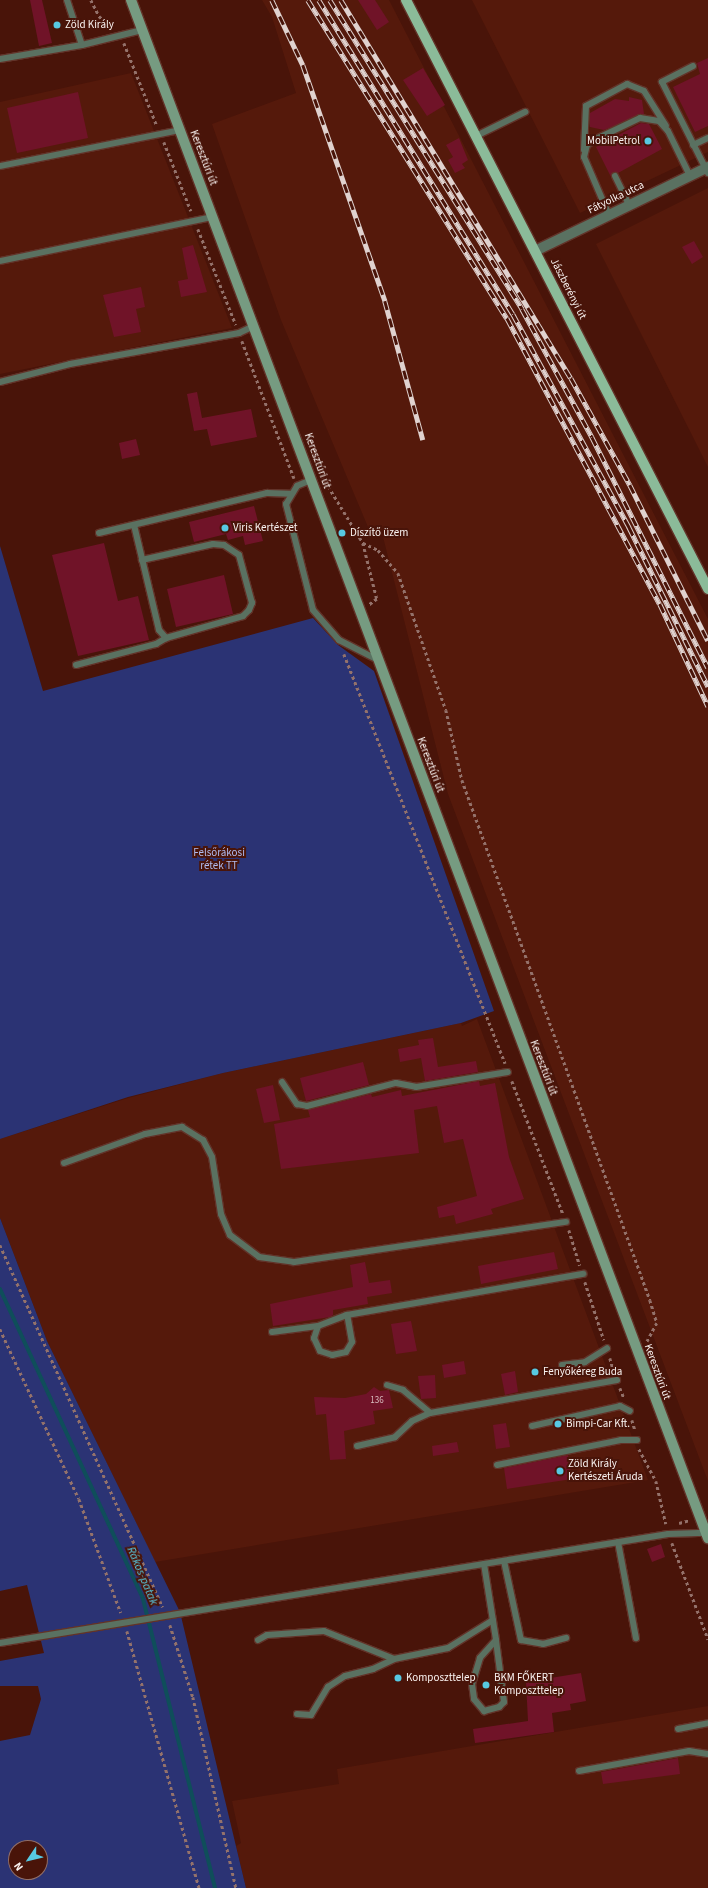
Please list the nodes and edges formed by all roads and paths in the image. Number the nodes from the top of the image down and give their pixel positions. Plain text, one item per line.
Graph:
1 (67, 0) edge
2 (91, 0) edge
3 (131, 0) edge
4 (406, 0) edge
5 (142, 30) junction
6 (122, 36) junction
7 (82, 45) junction
8 (0, 59) edge
9 (693, 66) dead end
10 (525, 112) dead end
11 (180, 130) junction
12 (668, 131) junction
13 (161, 135) junction
14 (476, 136) junction
15 (708, 138) edge
16 (693, 145) junction
17 (584, 153) junction
18 (0, 166) edge
19 (707, 169) edge
20 (615, 176) dead end
21 (690, 176) junction
22 (629, 205) junction
23 (609, 215) junction
24 (213, 217) junction
25 (196, 223) junction
26 (535, 251) junction
27 (0, 262) edge
28 (254, 326) junction
29 (239, 333) junction
30 (0, 382) edge
31 (306, 467) junction
32 (311, 480) junction
33 (297, 486) junction
34 (290, 494) junction
35 (134, 525) junction
36 (98, 533) dead end
37 (363, 543) junction
38 (142, 560) junction
39 (708, 588) edge
40 (360, 612) junction
41 (166, 638) junction
42 (339, 640) junction
43 (376, 659) junction
44 (76, 664) dead end
45 (508, 1072) junction
46 (282, 1082) dead end
47 (64, 1163) dead end
48 (566, 1222) junction
49 (0, 1245) edge
50 (583, 1274) junction
51 (347, 1314) junction
52 (318, 1326) junction
53 (0, 1329) edge
54 (272, 1332) dead end
55 (607, 1348) junction
56 (637, 1353) junction
57 (562, 1365) dead end
58 (617, 1380) junction
59 (387, 1385) dead end
60 (630, 1411) junction
61 (430, 1413) junction
62 (532, 1426) dead end
63 (637, 1440) junction
64 (357, 1446) dead end
65 (497, 1465) dead end
66 (700, 1518) junction
67 (668, 1534) junction
68 (707, 1536) edge
69 (618, 1542) junction
70 (504, 1561) junction
71 (484, 1564) junction
72 (163, 1614) junction
73 (493, 1620) junction
74 (125, 1623) junction
75 (566, 1638) dead end
76 (636, 1638) dead end
77 (258, 1640) dead end
78 (496, 1640) junction
79 (708, 1640) edge
80 (0, 1643) edge
81 (394, 1659) junction
82 (297, 1714) dead end
83 (708, 1723) edge
84 (678, 1729) dead end
85 (708, 1754) edge
86 (579, 1771) dead end
87 (200, 1888) edge
88 (236, 1888) edge

1 - 7 lane
2 - 6 path
3 - 5 main road, Keresztúri út
4 - 14 main road, Jászberényi út
5 - 6 lane
5 - 11 main road, Keresztúri út
6 - 7 lane
6 - 13 path
7 - 8 lane
9 - 16 lane
10 - 14 lane
11 - 13 lane
11 - 24 main road, Keresztúri út
12 - 17 lane
12 - 17 lane
12 - 21 lane
13 - 18 lane
13 - 25 path
14 - 26 main road, Jászberényi út
15 - 16 lane
16 - 19 lane
17 - 23 lane
19 - 21 street, Fátyolka utca
20 - 22 lane
21 - 22 street, Fátyolka utca
22 - 23 street, Fátyolka utca
23 - 26 street, Fátyolka utca
24 - 25 lane
24 - 28 main road, Keresztúri út
25 - 27 lane
25 - 29 path
26 - 39 main road, Jászberényi út
28 - 29 lane
28 - 31 main road, Keresztúri út
29 - 30 lane
29 - 33 path
31 - 32 main road, Keresztúri út
31 - 37 path
32 - 33 lane
32 - 40 main road, Keresztúri út
33 - 34 lane
34 - 35 lane
34 - 42 lane
35 - 36 lane
35 - 38 lane
37 - 40 path
37 - 56 path
38 - 41 lane
38 - 41 lane
40 - 43 main road, Keresztúri út
41 - 44 lane
42 - 43 lane
42 - 45 path
43 - 56 main road, Keresztúri út
45 - 46 lane
45 - 48 path
47 - 48 lane
48 - 50 path
49 - 72 path
50 - 51 lane
50 - 55 path
51 - 52 lane
51 - 52 lane
52 - 54 lane
53 - 74 path
55 - 57 lane
55 - 58 path
56 - 66 main road, Keresztúri út
58 - 60 path
58 - 61 lane
59 - 61 lane
60 - 62 lane
60 - 63 path
61 - 64 lane
63 - 65 lane
63 - 66 path
66 - 68 main road, Keresztúri út
67 - 68 lane
67 - 69 lane
67 - 79 path
69 - 70 lane
69 - 76 lane
70 - 71 lane
70 - 75 lane
71 - 72 lane
71 - 73 lane
72 - 74 lane
72 - 88 path
73 - 78 lane
73 - 81 lane
74 - 80 lane
74 - 87 path
77 - 81 lane
78 - 78 lane
81 - 82 lane
83 - 84 lane
85 - 86 lane

